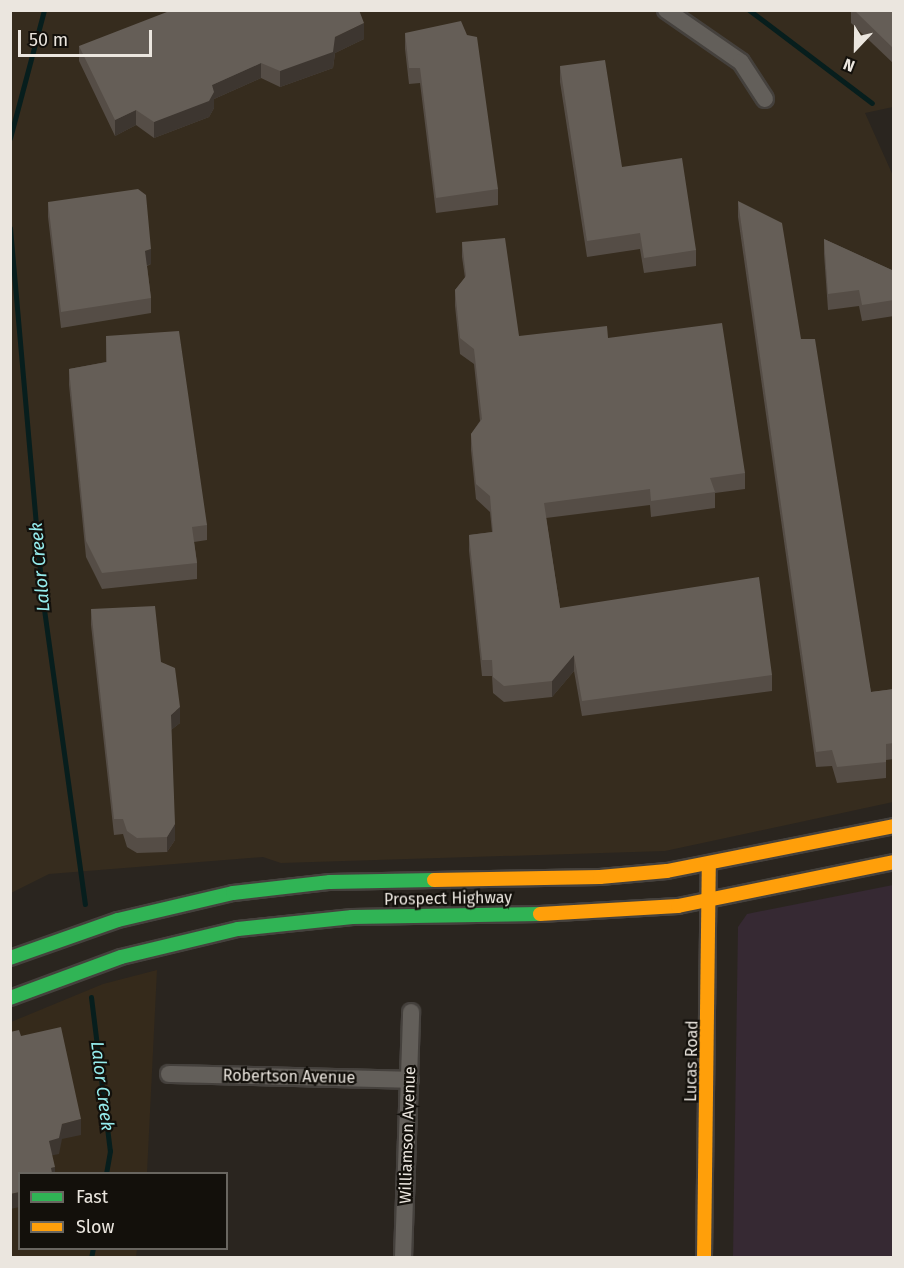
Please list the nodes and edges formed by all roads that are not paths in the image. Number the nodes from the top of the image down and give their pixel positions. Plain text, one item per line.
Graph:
1 (666, 10) edge
2 (765, 99) dead end
3 (894, 826) edge
4 (894, 862) edge
5 (709, 864) junction
6 (710, 900) junction
7 (10, 958) edge
8 (10, 998) edge
9 (411, 1012) dead end
10 (169, 1074) dead end
11 (410, 1080) junction
12 (403, 1257) edge
13 (704, 1257) edge

1 - 2 street
3 - 5 main road, Prospect Highway
4 - 6 main road, Prospect Highway
5 - 6 main road, Lucas Road
5 - 7 main road, Prospect Highway
6 - 8 main road, Prospect Highway
6 - 13 main road, Lucas Road
9 - 11 street, Williamson Avenue
10 - 11 street, Robertson Avenue
11 - 12 street, Williamson Avenue

